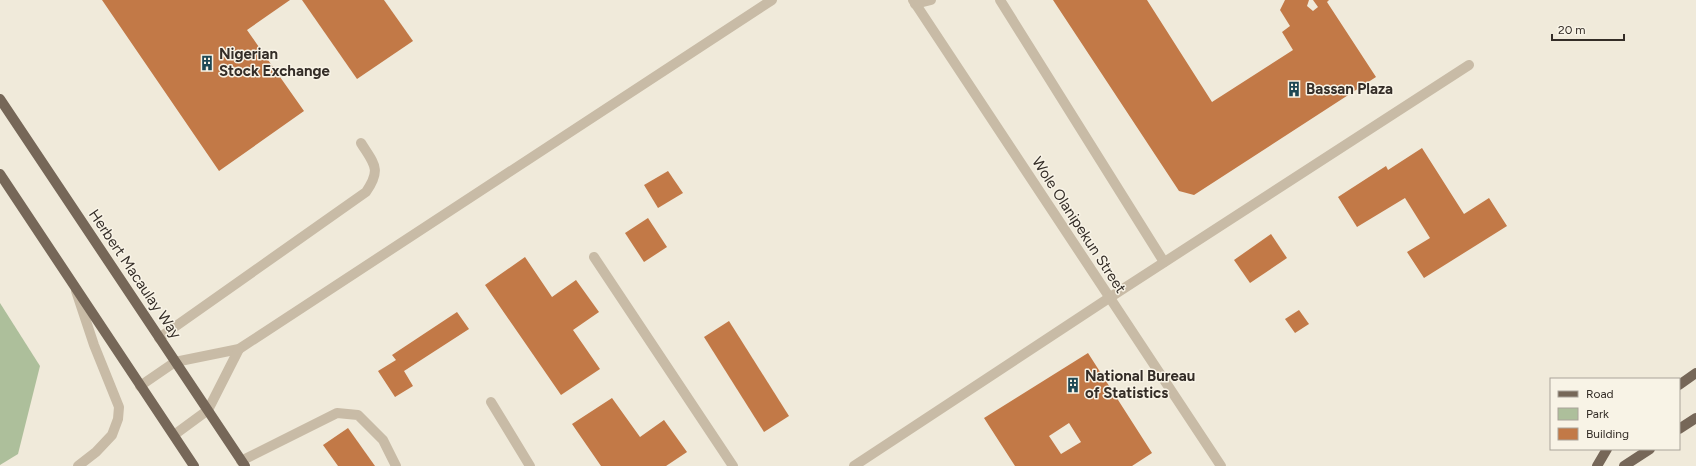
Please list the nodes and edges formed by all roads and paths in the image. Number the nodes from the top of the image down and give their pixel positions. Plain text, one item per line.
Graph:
1 (772, 0) edge
2 (931, 0) edge
3 (1000, 0) edge
4 (914, 2) edge
5 (1469, 65) dead end
6 (0, 99) edge
7 (361, 143) dead end
8 (0, 174) edge
9 (594, 257) dead end
10 (1164, 262) junction
11 (75, 287) junction
12 (1109, 298) junction
13 (159, 338) junction
14 (239, 348) junction
15 (175, 362) junction
16 (1696, 374) edge
17 (1680, 383) edge
18 (140, 386) junction
19 (491, 402) dead end
20 (208, 410) junction
21 (1696, 418) edge
22 (1680, 428) edge
23 (174, 435) junction
24 (1606, 450) edge
25 (1648, 450) edge
26 (243, 463) edge
27 (78, 466) edge
28 (194, 466) edge
29 (396, 466) edge
30 (530, 466) edge
31 (733, 466) edge
32 (854, 466) edge
33 (1221, 466) edge
34 (1597, 466) edge
35 (1624, 466) edge

1 - 14 street
2 - 4 street
3 - 10 street
4 - 12 street, Wole Olanipekun Street
5 - 10 street
6 - 13 main road, Herbert Macaulay Way
7 - 13 street
8 - 11 main road
9 - 31 street
10 - 12 street
11 - 18 main road
11 - 27 street
12 - 32 street
12 - 33 street, Wole Olanipekun Street
13 - 15 main road, Herbert Macaulay Way
14 - 15 street
14 - 20 street
15 - 18 street
15 - 20 main road, Herbert Macaulay Way
16 - 17 main road
18 - 23 main road
19 - 30 street
20 - 23 street
20 - 26 main road, Herbert Macaulay Way
21 - 22 main road
23 - 28 main road
24 - 34 main road
25 - 35 main road
26 - 29 street

